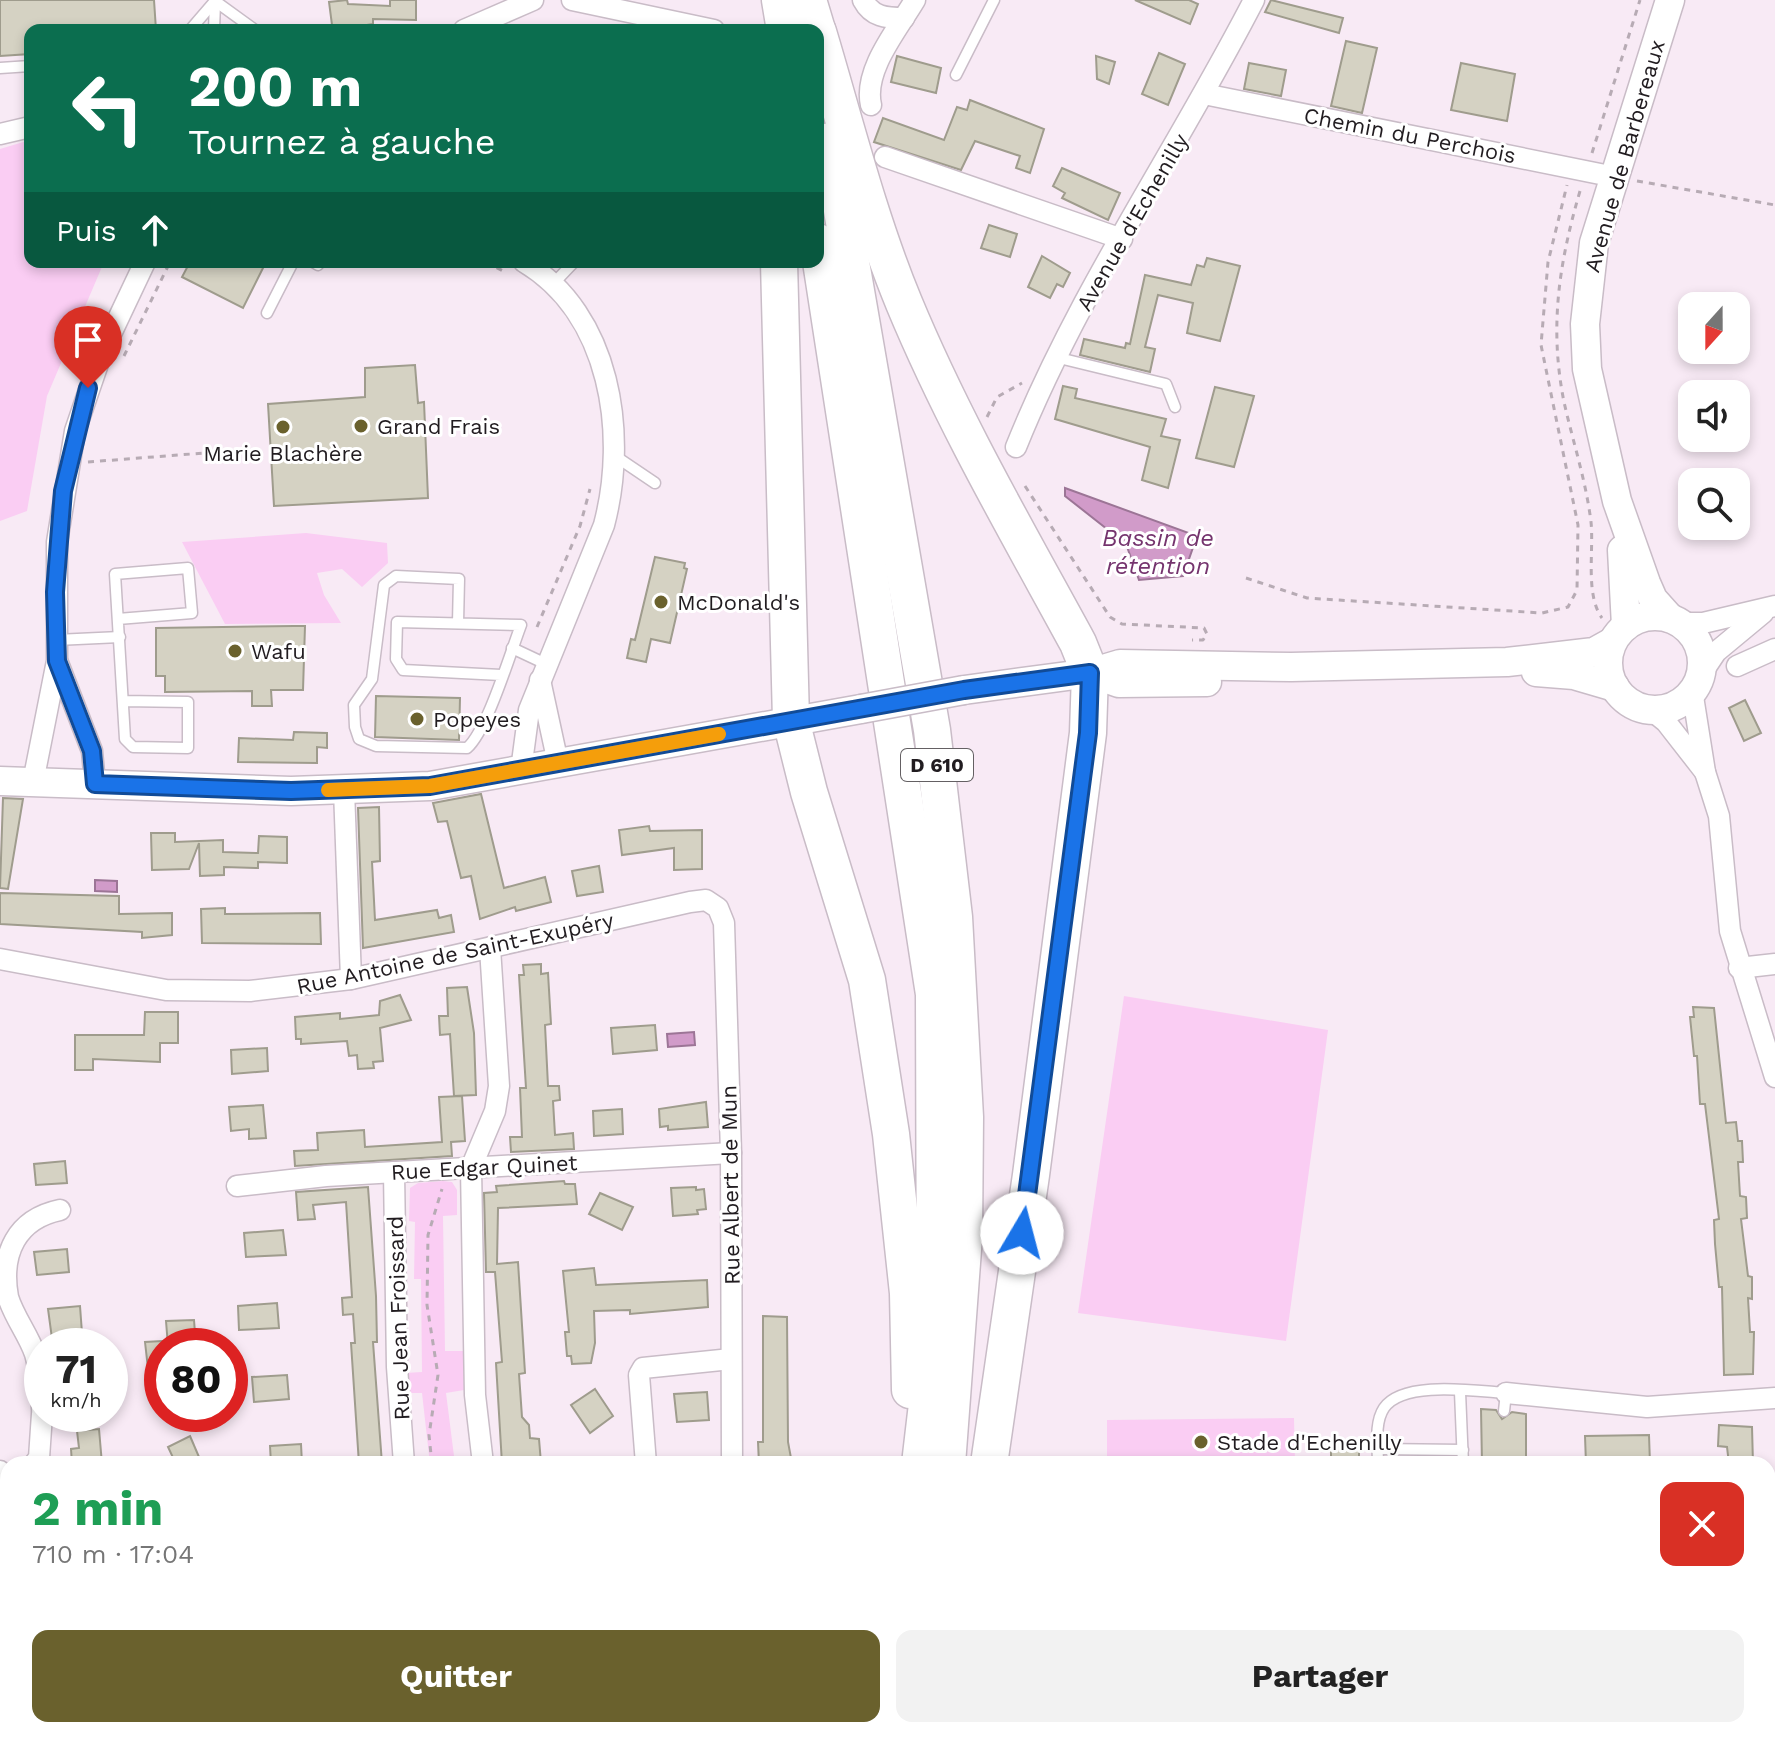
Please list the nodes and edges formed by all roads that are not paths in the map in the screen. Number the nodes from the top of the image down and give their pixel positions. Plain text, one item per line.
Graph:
1 (215, 0) edge
2 (533, 0) edge
3 (572, 0) edge
4 (780, 0) edge
5 (807, 0) edge
6 (863, 0) edge
7 (994, 0) edge
8 (1254, 0) edge
9 (1670, 0) edge
10 (910, 9) edge
11 (195, 24) edge
12 (214, 24) edge
13 (247, 24) edge
14 (478, 24) edge
15 (669, 24) edge
16 (784, 24) edge
17 (810, 24) edge
18 (816, 24) edge
19 (824, 52) edge
20 (24, 66) edge
21 (0, 68) edge
22 (956, 75) dead end
23 (1204, 94) junction
24 (871, 105) dead end
25 (824, 108) edge
26 (24, 128) edge
27 (0, 134) edge
28 (885, 157) dead end
29 (1615, 177) junction
30 (1122, 239) junction
31 (142, 268) edge
32 (290, 268) edge
33 (568, 268) edge
34 (779, 268) edge
35 (822, 268) edge
36 (520, 270) edge
37 (554, 283) junction
38 (267, 313) dead end
39 (1053, 362) junction
40 (1175, 407) dead end
41 (1016, 447) dead end
42 (615, 456) junction
43 (655, 483) dead end
44 (1617, 501) junction
45 (1770, 608) edge
46 (118, 619) junction
47 (1675, 621) junction
48 (458, 623) junction
49 (1619, 634) junction
50 (120, 637) junction
51 (56, 640) junction
52 (512, 648) junction
53 (1775, 649) edge
54 (57, 661) junction
55 (1737, 666) dead end
56 (543, 672) junction
57 (1090, 673) junction
58 (501, 675) junction
59 (1696, 683) junction
60 (1615, 687) junction
61 (123, 701) junction
62 (1650, 709) junction
63 (791, 720) junction
64 (85, 740) junction
65 (44, 741) junction
66 (558, 763) junction
67 (521, 770) junction
68 (1705, 772) junction
69 (0, 781) edge
70 (33, 782) junction
71 (95, 784) junction
72 (344, 790) junction
73 (718, 908) joint
74 (490, 948) junction
75 (0, 959) edge
76 (1775, 964) edge
77 (1739, 968) junction
78 (351, 979) junction
79 (1775, 1077) edge
80 (731, 1153) junction
81 (471, 1168) junction
82 (394, 1172) junction
83 (237, 1186) dead end
84 (60, 1210) dead end
85 (24, 1329) edge
86 (731, 1359) junction
87 (1460, 1392) junction
88 (1775, 1398) edge
89 (1505, 1402) joint
90 (41, 1432) edge
91 (1378, 1449) junction
92 (1463, 1450) junction
93 (39, 1456) edge
94 (403, 1456) edge
95 (482, 1456) edge
96 (645, 1456) edge
97 (732, 1456) edge
98 (910, 1456) edge
99 (921, 1456) edge
100 (948, 1456) edge
101 (990, 1456) edge
102 (1378, 1456) edge
103 (1463, 1456) edge

1 - 11 lane
1 - 12 lane
1 - 13 lane
2 - 14 street
3 - 15 street
4 - 16 highway
5 - 17 highway
5 - 18 highway
6 - 10 street
7 - 22 lane
8 - 23 street, Avenue d'Echenilly
9 - 29 street, Avenue de Barbereaux
10 - 24 street
19 - 57 highway
20 - 21 lane
23 - 29 street, Chemin du Perchois
23 - 30 street, Avenue d'Echenilly
25 - 100 highway, D 610
26 - 27 street
28 - 30 street
29 - 44 street, Avenue de Barbereaux
30 - 39 street, Avenue d'Echenilly
31 - 51 street
32 - 38 lane
33 - 37 lane
34 - 63 highway
35 - 99 highway, D 610
36 - 37 street
37 - 42 street
39 - 40 lane
39 - 41 street, Avenue d'Echenilly
42 - 43 lane
42 - 56 street
44 - 47 street, Avenue de Barbereaux
44 - 49 street, Avenue de Barbereaux
45 - 47 street
45 - 59 street
46 - 46 lane
46 - 50 lane
47 - 49 street
47 - 59 street
48 - 52 lane
48 - 58 lane
48 - 58 lane
49 - 57 street
49 - 60 street
50 - 51 lane
50 - 61 lane
51 - 54 street
52 - 56 lane
52 - 58 lane
53 - 55 street
54 - 64 street
54 - 65 street
56 - 66 street
56 - 67 street
57 - 60 street
57 - 63 street, bridge
57 - 101 highway
59 - 62 street
59 - 68 street
60 - 62 street
61 - 61 lane
62 - 68 street
63 - 66 street
63 - 98 highway
64 - 65 street
64 - 71 street
65 - 70 street
66 - 67 street
67 - 72 street
68 - 77 street
69 - 70 street
70 - 71 street
71 - 72 street
72 - 78 street
73 - 74 street, Rue Antoine de Saint-Exupéry
73 - 80 street, Rue Albert de Mun
74 - 78 street, Rue Antoine de Saint-Exupéry
74 - 81 street
75 - 78 street, Rue Antoine de Saint-Exupéry
76 - 77 street
77 - 79 street
80 - 81 street, Rue Edgar Quinet
80 - 86 street, Rue Albert de Mun
81 - 82 street, Rue Edgar Quinet
81 - 95 street
82 - 83 street, Rue Edgar Quinet
82 - 94 street, Rue Jean Froissard
84 - 85 street
86 - 96 street
86 - 97 street, Rue Albert de Mun
87 - 89 lane
87 - 91 lane
87 - 92 lane
88 - 89 street
90 - 93 street
91 - 92 lane
91 - 102 lane
92 - 103 lane

